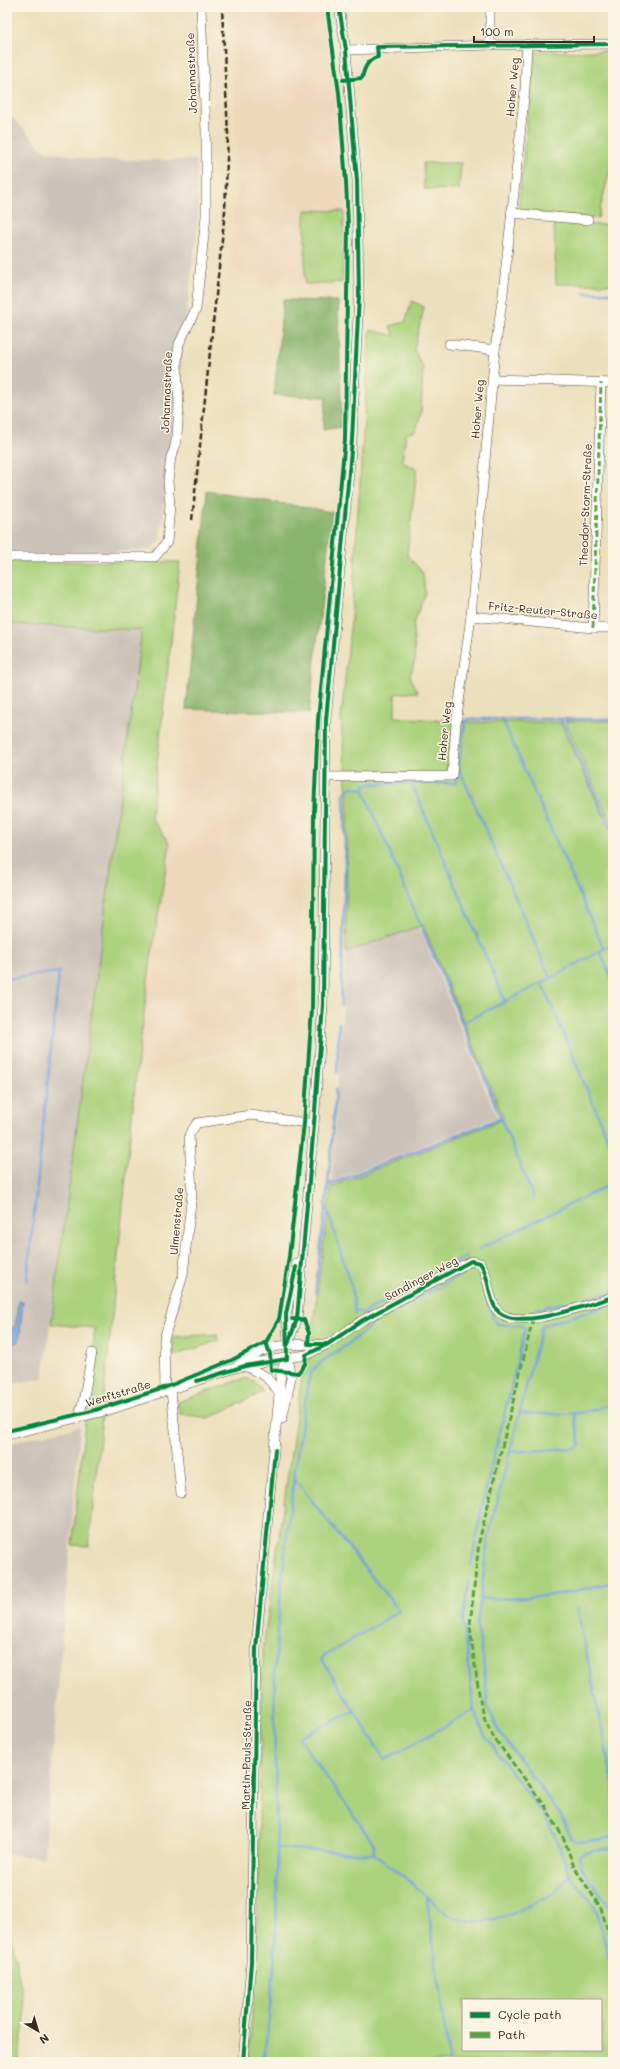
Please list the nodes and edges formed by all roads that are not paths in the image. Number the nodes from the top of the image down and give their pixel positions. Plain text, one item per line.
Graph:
1 (201, 7) edge
2 (339, 7) edge
3 (490, 7) edge
4 (527, 44) junction
5 (613, 44) edge
6 (490, 45) junction
7 (346, 50) junction
8 (511, 213) junction
9 (588, 220) dead end
10 (450, 344) dead end
11 (495, 350) junction
12 (492, 379) junction
13 (601, 383) junction
14 (613, 383) edge
15 (7, 558) edge
16 (471, 616) junction
17 (593, 628) junction
18 (613, 628) edge
19 (325, 777) junction
20 (314, 1124) junction
21 (613, 1297) edge
22 (288, 1344) junction
23 (328, 1344) junction
24 (92, 1353) dead end
25 (287, 1359) junction
26 (245, 1366) junction
27 (235, 1368) junction
28 (168, 1391) junction
29 (280, 1393) junction
30 (78, 1418) junction
31 (7, 1436) edge
32 (275, 1450) junction
33 (182, 1493) dead end
34 (243, 2062) edge

1 - 15 street, Johannastraße
2 - 7 street, Martin-Pauls-Straße
3 - 6 street
4 - 5 street
4 - 6 street
4 - 8 street, Hoher Weg
6 - 7 street
7 - 19 street, Martin-Pauls-Straße
8 - 9 street
8 - 11 street, Hoher Weg
10 - 11 street
11 - 12 street, Hoher Weg
12 - 13 street
12 - 16 street, Hoher Weg
13 - 14 street
13 - 17 street, Theodor-Storm-Straße
16 - 17 street, Fritz-Reuter-Straße
16 - 19 street, Hoher Weg
17 - 18 street, Fritz-Reuter-Straße
19 - 20 street, Martin-Pauls-Straße
20 - 22 street, Martin-Pauls-Straße
20 - 28 street, Ulmenstraße
21 - 23 street, Sandinger Weg
22 - 23 street
22 - 25 street, Martin-Pauls-Straße
22 - 27 street, Werftstraße
23 - 25 street, Sandinger Weg
24 - 30 street
25 - 26 street, Werftstraße
25 - 29 street, Martin-Pauls-Straße
25 - 32 street, Martin-Pauls-Straße
26 - 27 street, Werftstraße
26 - 29 street
27 - 28 street, Werftstraße
28 - 30 street, Werftstraße
28 - 33 street, Ulmenstraße
29 - 32 street, Martin-Pauls-Straße
30 - 31 street, Werftstraße
32 - 34 street, Martin-Pauls-Straße

